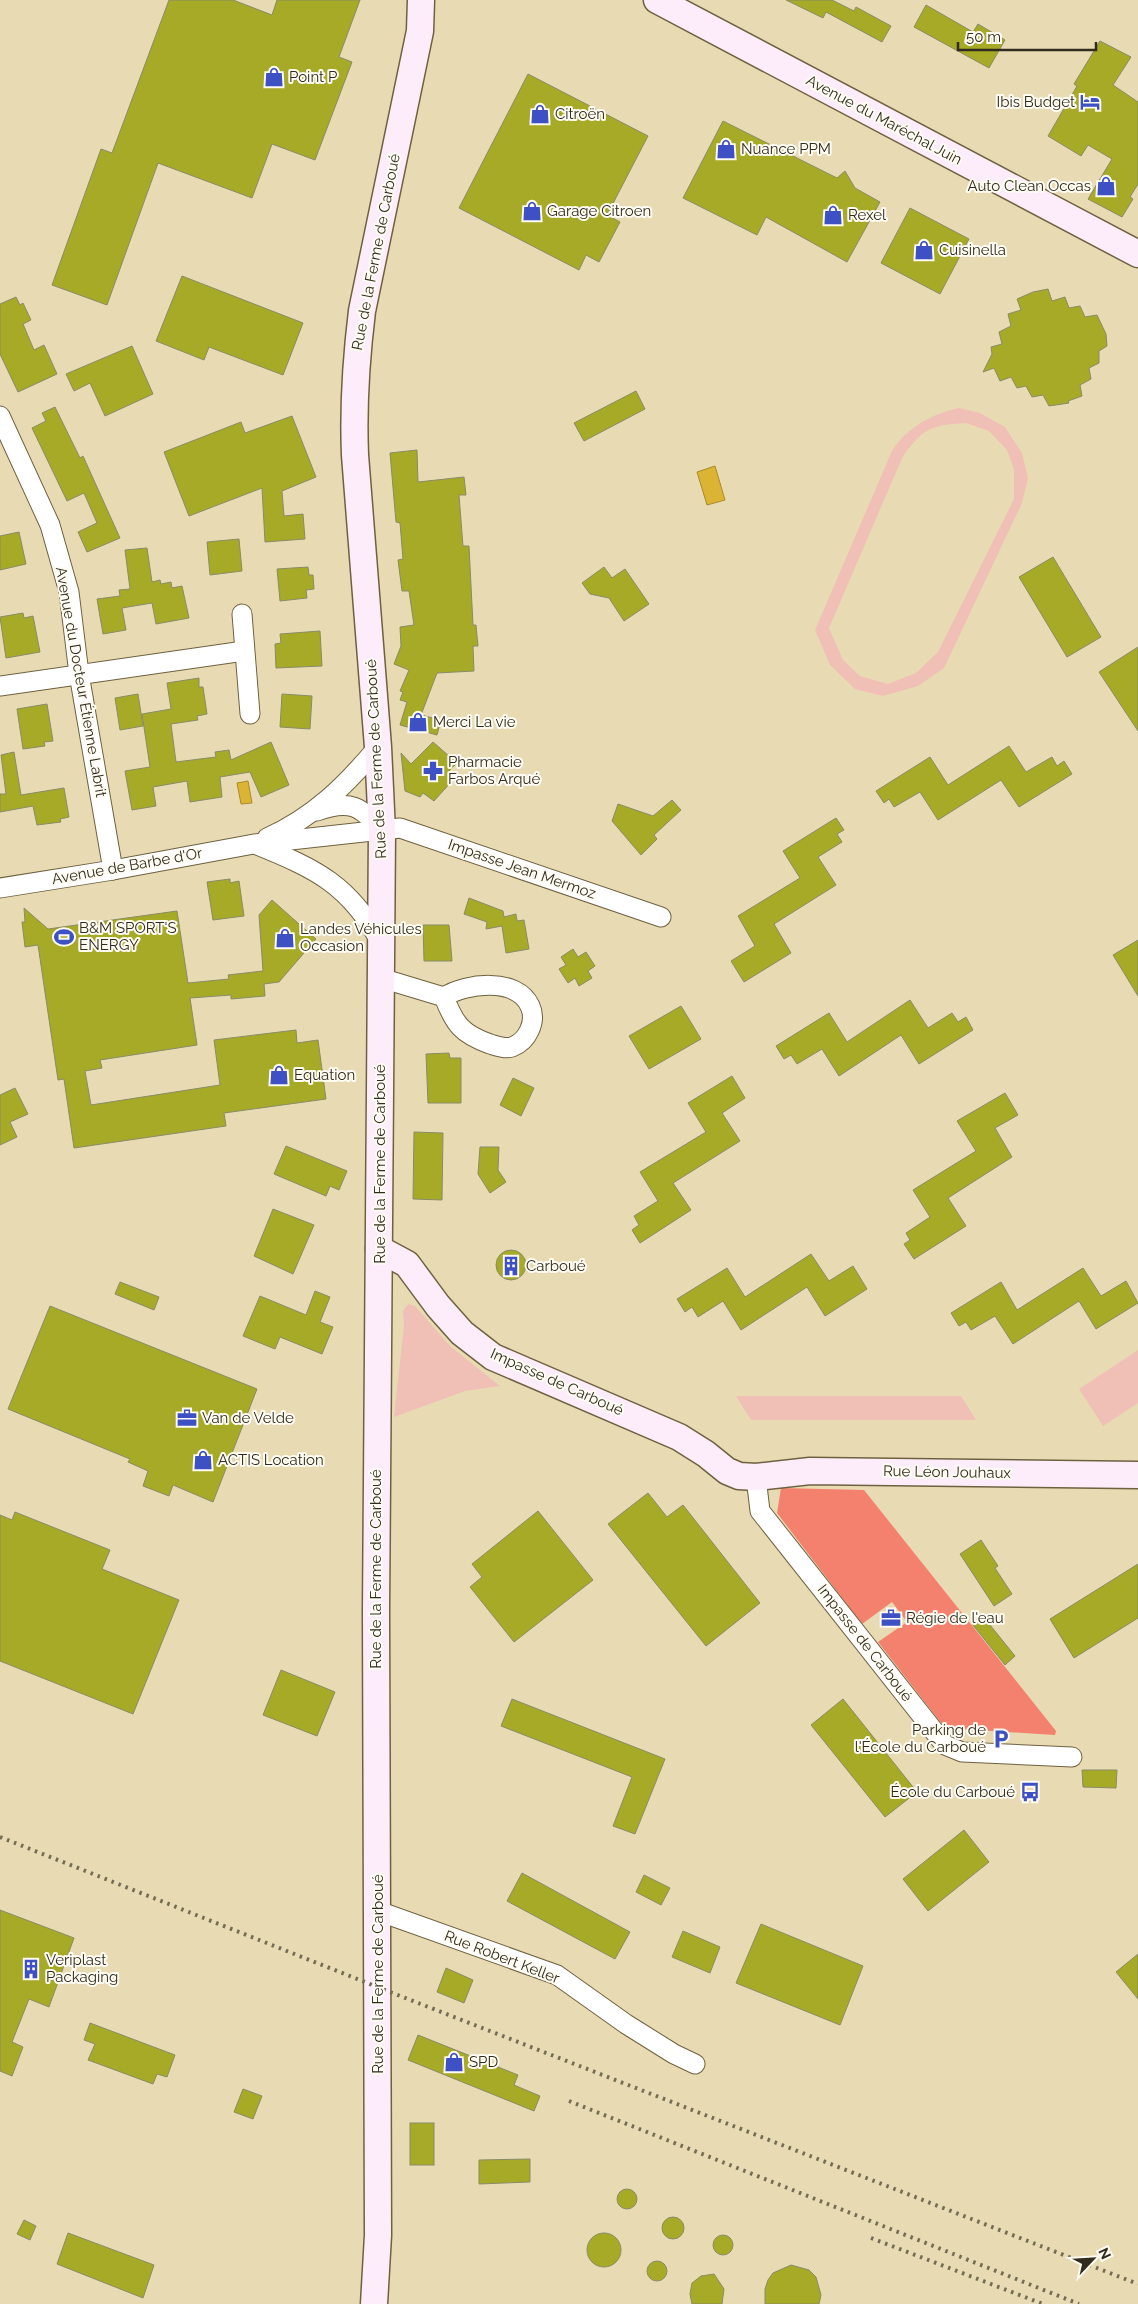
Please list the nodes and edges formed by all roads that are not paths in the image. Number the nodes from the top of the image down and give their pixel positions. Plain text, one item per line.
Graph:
1 (421, 0) edge
2 (432, 0) edge
3 (657, 0) edge
4 (420, 30) junction
5 (1138, 254) edge
6 (0, 416) edge
7 (242, 614) dead end
8 (244, 651) junction
9 (79, 674) junction
10 (0, 686) edge
11 (250, 714) dead end
12 (378, 747) junction
13 (308, 814) junction
14 (382, 831) junction
15 (254, 844) junction
16 (114, 870) junction
17 (0, 888) edge
18 (661, 917) dead end
19 (381, 944) junction
20 (381, 978) junction
21 (444, 998) junction
22 (379, 1249) junction
23 (379, 1284) junction
24 (427, 1290) junction
25 (727, 1471) junction
26 (1138, 1475) edge
27 (756, 1476) junction
28 (760, 1511) junction
29 (1072, 1757) dead end
30 (378, 1911) junction
31 (695, 2064) dead end
32 (374, 2304) edge

1 - 4 street, Rue de la Ferme de Carboué
2 - 4 street, Rue de la Ferme de Carboué
3 - 5 street, Avenue du Maréchal Juin
4 - 12 street, Rue de la Ferme de Carboué
6 - 9 street, Avenue du Docteur Étienne Labrit
7 - 8 street
8 - 9 street
8 - 11 street
9 - 10 street
9 - 16 street, Avenue du Docteur Étienne Labrit
12 - 13 street, Avenue de Barbe d'Or
12 - 14 street, Rue de la Ferme de Carboué
13 - 14 street, Avenue de Barbe d'Or
13 - 15 street, Avenue de Barbe d'Or
14 - 15 street, Avenue de Barbe d'Or
14 - 18 street, Impasse Jean Mermoz
14 - 19 street, Rue de la Ferme de Carboué
15 - 16 street, Avenue de Barbe d'Or
15 - 19 street
16 - 17 street, Avenue de Barbe d'Or
19 - 20 street, Rue de la Ferme de Carboué
20 - 21 street
20 - 22 street, Rue de la Ferme de Carboué
21 - 21 street
22 - 23 street, Rue de la Ferme de Carboué
22 - 24 street, Impasse de Carboué
23 - 24 street
23 - 30 street, Rue de la Ferme de Carboué
24 - 25 street, Impasse de Carboué
25 - 27 street, Impasse de Carboué
25 - 28 street, Impasse de Carboué
26 - 27 street, Rue Léon Jouhaux
27 - 28 street
28 - 29 street, Impasse de Carboué
30 - 31 street, Rue Robert Keller
30 - 32 street, Rue de la Ferme de Carboué

